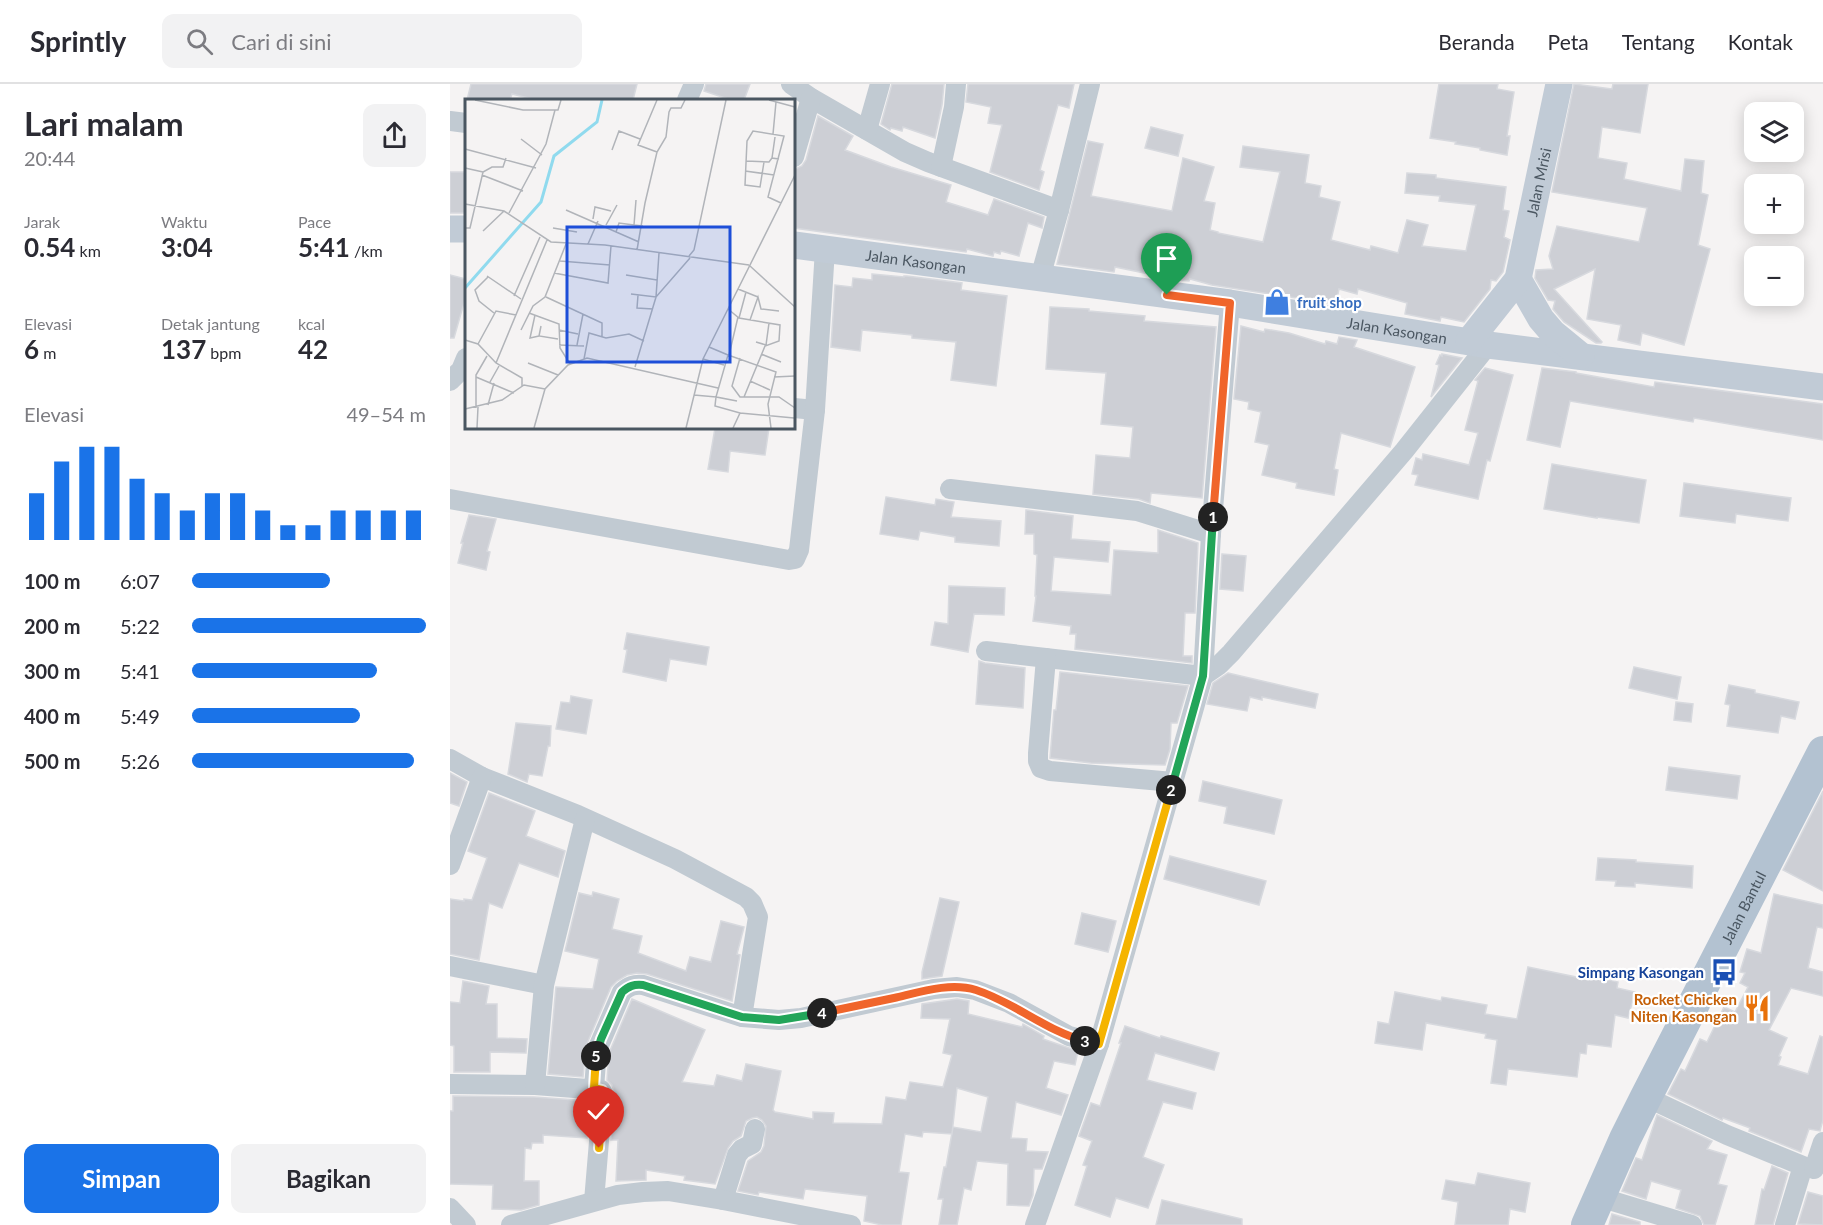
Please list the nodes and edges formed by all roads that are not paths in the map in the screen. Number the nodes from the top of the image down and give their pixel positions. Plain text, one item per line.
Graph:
1 (694, 84) edge
2 (791, 84) edge
3 (880, 84) edge
4 (956, 84) edge
5 (1090, 84) edge
6 (1559, 84) edge
7 (811, 98) junction
8 (687, 99) edge
9 (450, 121) edge
10 (465, 123) edge
11 (867, 130) junction
12 (795, 154) edge
13 (941, 167) junction
14 (1059, 210) junction
15 (795, 244) edge
16 (825, 249) junction
17 (1040, 278) junction
18 (1518, 279) junction
19 (1230, 303) junction
20 (1479, 343) junction
21 (1581, 356) junction
22 (1823, 387) edge
23 (795, 408) edge
24 (815, 410) junction
25 (950, 489) dead end
26 (450, 499) edge
27 (1211, 534) junction
28 (986, 651) dead end
29 (1046, 658) junction
30 (1203, 676) junction
31 (1823, 752) edge
32 (450, 759) edge
33 (482, 777) junction
34 (1173, 782) junction
35 (1816, 788) edge
36 (585, 819) junction
37 (450, 865) edge
38 (450, 966) edge
39 (544, 985) junction
40 (742, 1017) junction
41 (1099, 1044) junction
42 (450, 1084) edge
43 (535, 1085) junction
44 (594, 1088) junction
45 (1646, 1097) junction
46 (755, 1129) dead end
47 (1823, 1142) edge
48 (1813, 1169) edge
49 (723, 1200) junction
50 (594, 1201) junction
51 (450, 1208) edge
52 (1593, 1211) edge
53 (466, 1225) edge
54 (512, 1225) edge
55 (851, 1225) edge
56 (1035, 1225) edge
57 (1692, 1225) edge
58 (1785, 1225) edge

1 - 8 street
2 - 7 street
3 - 11 street
4 - 13 street
5 - 14 street
6 - 18 main road, Jalan Mrisi
7 - 11 street
7 - 12 street
9 - 10 street
11 - 13 street
13 - 14 street
14 - 17 street
15 - 16 main road, Jalan Kasongan
16 - 17 main road, Jalan Kasongan
16 - 24 street
17 - 19 main road, Jalan Kasongan
18 - 20 main road
18 - 21 main road
19 - 20 main road, Jalan Kasongan
19 - 27 street
20 - 21 main road, Jalan Kasongan
20 - 30 street
21 - 22 main road, Jalan Kasongan
23 - 24 street
24 - 26 street
25 - 27 street
27 - 30 street
28 - 29 street
29 - 30 street
29 - 34 street
30 - 34 street
31 - 35 main road, Jalan Bantul
32 - 33 street
33 - 36 street
33 - 37 street
34 - 41 street
35 - 45 main road, Jalan Bantul
36 - 39 street
36 - 40 street
38 - 39 street
39 - 43 street
40 - 41 street
40 - 44 street
41 - 56 street
42 - 43 street
43 - 44 street
44 - 50 street
45 - 48 street
45 - 52 main road, Jalan Bantul
46 - 49 street
47 - 48 street
48 - 58 street
49 - 50 street
49 - 55 street
50 - 54 street
51 - 53 street
52 - 57 street

